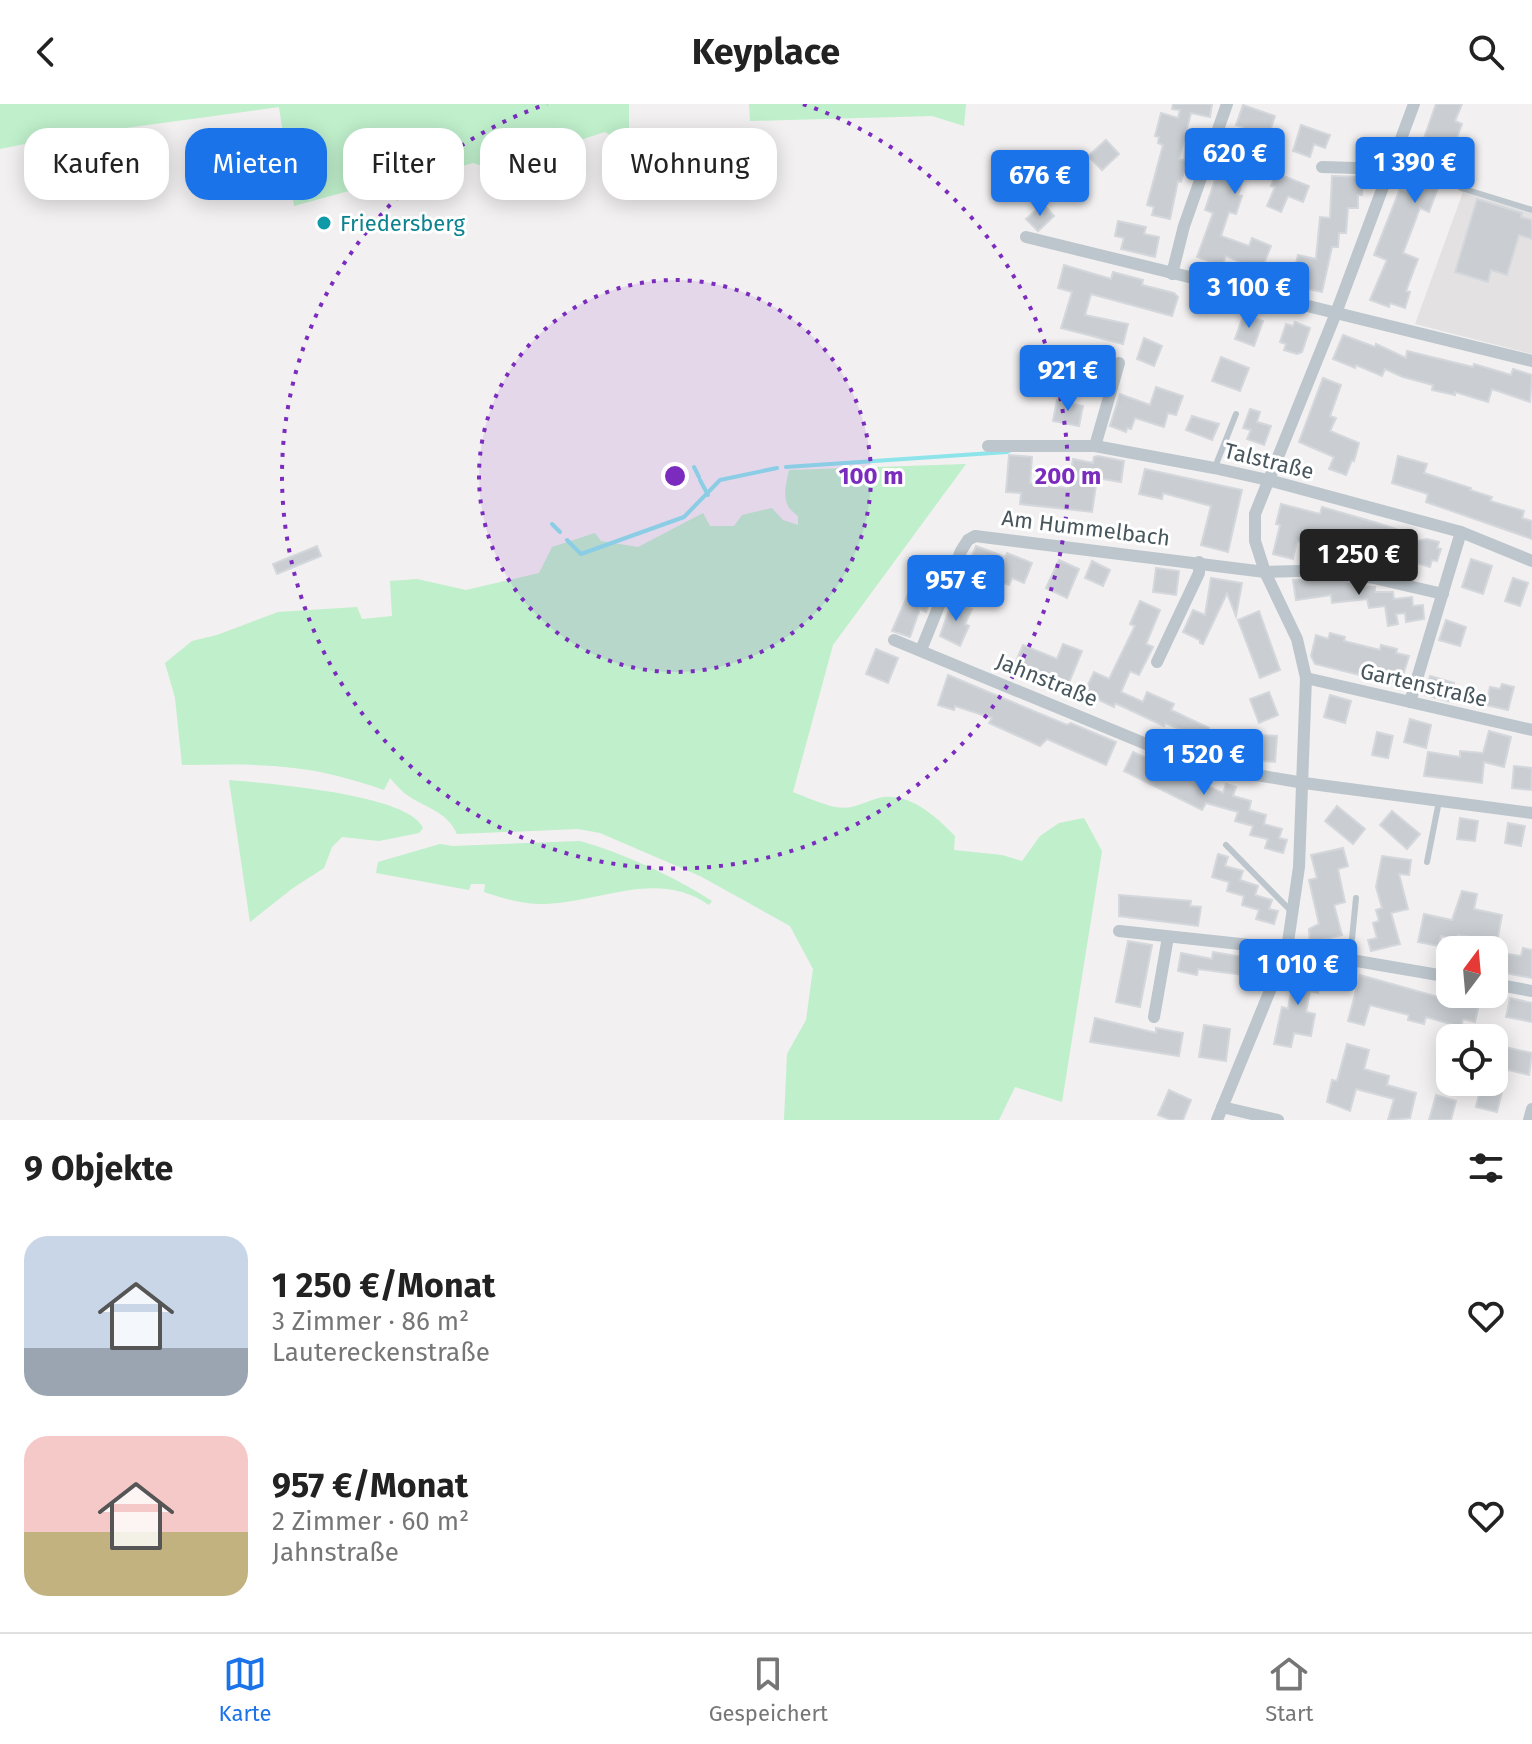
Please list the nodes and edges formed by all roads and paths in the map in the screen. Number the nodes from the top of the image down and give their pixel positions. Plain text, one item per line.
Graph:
1 (1227, 104) edge
2 (1414, 104) edge
3 (1322, 167) dead end
4 (1388, 169) junction
5 (1461, 188) dead end
6 (1532, 210) edge
7 (1026, 237) dead end
8 (1172, 274) junction
9 (1336, 313) junction
10 (1092, 356) dead end
11 (1532, 361) edge
12 (1119, 363) joint
13 (1236, 414) dead end
14 (988, 446) dead end
15 (1095, 446) junction
16 (1214, 468) junction
17 (1268, 480) junction
18 (1461, 532) junction
19 (1532, 561) edge
20 (1199, 562) junction
21 (1265, 572) junction
22 (1443, 594) junction
23 (894, 640) dead end
24 (921, 650) junction
25 (1157, 662) dead end
26 (1306, 678) junction
27 (1410, 702) junction
28 (1532, 730) edge
29 (1304, 783) junction
30 (1439, 801) junction
31 (1532, 813) edge
32 (1226, 845) dead end
33 (1427, 862) dead end
34 (1356, 898) dead end
35 (1293, 913) junction
36 (1119, 931) dead end
37 (1168, 937) junction
38 (1287, 949) junction
39 (1350, 960) junction
40 (1436, 975) edge
41 (1508, 987) edge
42 (1532, 991) edge
43 (1154, 1017) dead end
44 (1222, 1107) junction
45 (1532, 1109) edge
46 (1217, 1120) edge
47 (1278, 1120) edge
48 (1529, 1120) edge

1 - 8 street
2 - 4 street
3 - 4 street
4 - 9 street
5 - 6 lane
7 - 8 street
8 - 9 street
9 - 11 street
9 - 17 street
10 - 12 lane
12 - 15 street
13 - 16 lane
14 - 15 street, Talstraße
15 - 16 street, Talstraße
16 - 17 street, Talstraße
17 - 18 street, Talstraße
17 - 21 street
18 - 19 street, Talstraße
18 - 22 street
20 - 21 street, Am Hummelbach
20 - 24 street, Am Hummelbach
20 - 25 street, Am Hummelbach
21 - 22 street, Am Hummelbach
21 - 26 street
22 - 27 street
23 - 24 street, Jahnstraße
24 - 29 street, Jahnstraße
26 - 27 street, Gartenstraße
26 - 29 street
27 - 28 street, Gartenstraße
29 - 30 street, Jahnstraße
29 - 35 street
30 - 31 street, Jahnstraße
30 - 33 lane
32 - 35 lane
34 - 39 lane
35 - 38 street
36 - 37 street
37 - 38 street
37 - 43 street
38 - 39 street
38 - 44 street
39 - 40 street
41 - 42 street
44 - 46 street
44 - 47 street
45 - 48 street

